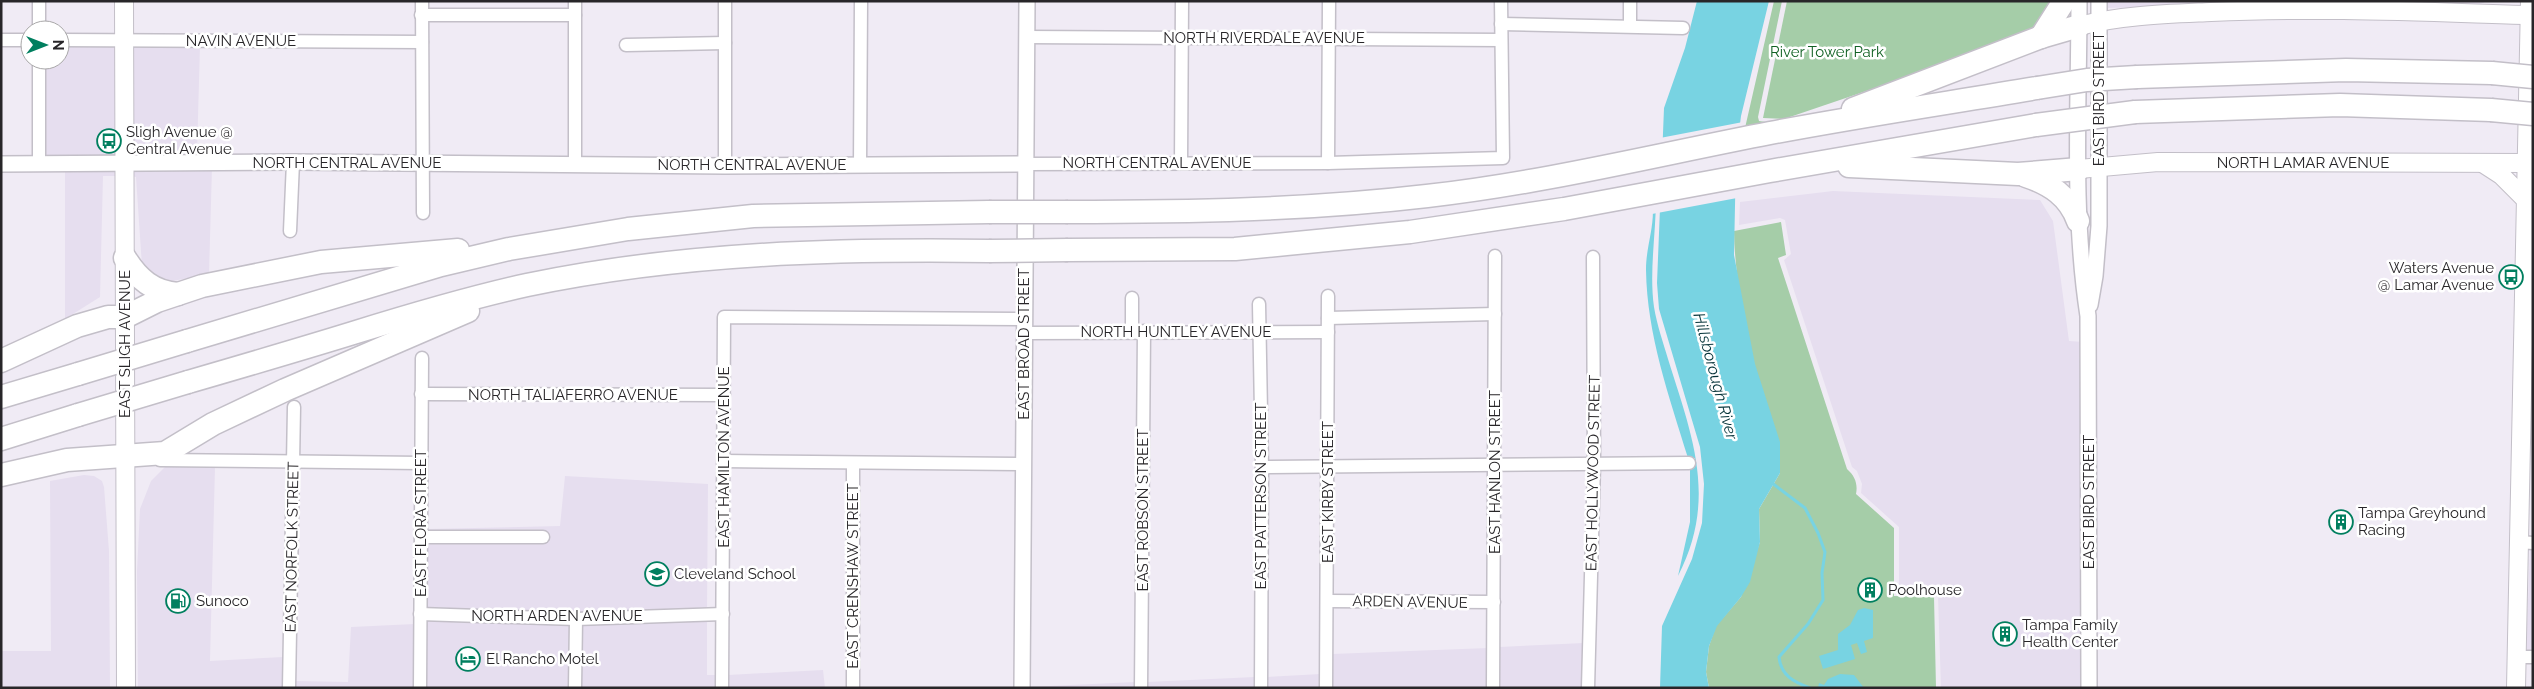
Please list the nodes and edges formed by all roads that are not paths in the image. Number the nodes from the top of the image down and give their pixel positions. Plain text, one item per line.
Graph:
1 (39, 1) edge
2 (124, 1) edge
3 (422, 1) edge
4 (575, 1) edge
5 (725, 1) edge
6 (861, 1) edge
7 (1027, 1) edge
8 (1182, 1) edge
9 (1329, 1) edge
10 (1501, 1) edge
11 (1630, 1) edge
12 (2064, 1) edge
13 (2079, 1) edge
14 (2099, 1) edge
15 (2502, 1) edge
16 (2531, 10) edge
17 (2474, 13) junction
18 (422, 15) junction
19 (575, 15) junction
20 (39, 20) edge
21 (2089, 23) junction
22 (1501, 24) junction
23 (1630, 26) junction
24 (1683, 28) dead end
25 (1027, 37) junction
26 (1182, 37) junction
27 (2041, 37) junction
28 (1329, 38) junction
29 (1, 40) edge
30 (20, 40) edge
31 (70, 40) edge
32 (123, 40) junction
33 (1501, 40) junction
34 (422, 42) junction
35 (725, 43) junction
36 (626, 45) dead end
37 (39, 70) edge
38 (2533, 77) edge
39 (2533, 114) edge
40 (1813, 125) junction
41 (293, 162) junction
42 (124, 163) junction
43 (423, 163) junction
44 (1182, 163) junction
45 (1328, 163) junction
46 (2527, 163) junction
47 (1, 164) edge
48 (39, 164) junction
49 (575, 164) junction
50 (1025, 164) junction
51 (1805, 164) junction
52 (2484, 164) junction
53 (725, 166) junction
54 (860, 166) junction
55 (2089, 168) junction
56 (2018, 174) junction
57 (2530, 201) edge
58 (423, 213) dead end
59 (2078, 222) junction
60 (290, 231) dead end
61 (510, 249) junction
62 (1495, 256) dead end
63 (1593, 257) dead end
64 (125, 258) junction
65 (529, 285) junction
66 (178, 294) junction
67 (1328, 296) dead end
68 (1132, 298) dead end
69 (1259, 304) dead end
70 (1495, 314) junction
71 (2528, 315) edge
72 (2088, 316) junction
73 (125, 317) junction
74 (724, 317) joint
75 (1328, 318) junction
76 (1024, 326) junction
77 (1259, 331) junction
78 (1138, 332) junction
79 (1328, 332) junction
80 (422, 358) dead end
81 (1, 361) edge
82 (422, 394) junction
83 (724, 395) junction
84 (1, 397) edge
85 (294, 407) dead end
86 (2527, 429) edge
87 (1, 439) edge
88 (125, 457) junction
89 (293, 461) junction
90 (723, 461) junction
91 (421, 463) junction
92 (1689, 463) dead end
93 (854, 464) junction
94 (1024, 464) junction
95 (1594, 464) junction
96 (1329, 466) junction
97 (1496, 466) junction
98 (1262, 467) junction
99 (1, 475) edge
100 (421, 537) junction
101 (543, 537) dead end
102 (2526, 542) edge
103 (1327, 601) junction
104 (1494, 602) junction
105 (420, 614) junction
106 (723, 614) junction
107 (576, 619) junction
108 (2524, 656) edge
109 (126, 688) edge
110 (289, 688) edge
111 (420, 688) edge
112 (575, 688) edge
113 (722, 688) edge
114 (853, 688) edge
115 (1022, 688) edge
116 (1141, 688) edge
117 (1261, 688) edge
118 (1326, 688) edge
119 (1493, 688) edge
120 (1588, 688) edge
121 (2089, 688) edge
122 (2516, 688) edge

1 - 20 street
2 - 32 main road, EAST SLIGH AVENUE
3 - 18 street
4 - 19 street
5 - 35 street
6 - 54 street
7 - 25 street, EAST BROAD STREET
8 - 26 street
9 - 28 street
10 - 22 street
11 - 23 street
12 - 27 highway
13 - 21 street, EAST BIRD STREET
14 - 21 street, EAST BIRD STREET
15 - 17 main road
16 - 17 main road
16 - 46 main road
17 - 21 main road
18 - 19 street
18 - 34 street
19 - 49 street
21 - 27 highway
21 - 55 street, EAST BIRD STREET
21 - 55 street, EAST BIRD STREET
22 - 23 street
22 - 33 street
23 - 24 street
25 - 26 street, NORTH RIVERDALE AVENUE
25 - 50 street, EAST BROAD STREET
26 - 28 street, NORTH RIVERDALE AVENUE
26 - 44 street
27 - 40 highway
28 - 33 street, NORTH RIVERDALE AVENUE
28 - 45 street
29 - 30 street
31 - 32 street, NAVIN AVENUE
32 - 34 street, NAVIN AVENUE
32 - 42 main road, EAST SLIGH AVENUE
33 - 45 street, NORTH CENTRAL AVENUE
34 - 43 street
35 - 36 street
35 - 53 street
37 - 48 street
38 - 40 highway, bridge
39 - 51 highway, bridge
40 - 61 highway, bridge
41 - 42 street, NORTH CENTRAL AVENUE
41 - 43 street, NORTH CENTRAL AVENUE
41 - 60 street
42 - 48 street, NORTH CENTRAL AVENUE
42 - 64 main road, EAST SLIGH AVENUE
43 - 49 street, NORTH CENTRAL AVENUE
43 - 58 street
44 - 45 street, NORTH CENTRAL AVENUE
44 - 50 street, NORTH CENTRAL AVENUE
46 - 52 main road, NORTH LAMAR AVENUE
46 - 57 main road
47 - 48 street, NORTH CENTRAL AVENUE
49 - 53 street, NORTH CENTRAL AVENUE
50 - 54 street, NORTH CENTRAL AVENUE
50 - 76 street, EAST BROAD STREET
51 - 56 highway
51 - 65 highway, bridge
52 - 55 main road, NORTH LAMAR AVENUE
52 - 57 main road
53 - 54 street, NORTH CENTRAL AVENUE
55 - 56 highway
55 - 59 street, EAST BIRD STREET
55 - 72 street, EAST BIRD STREET
56 - 59 highway
57 - 71 main road
59 - 72 street, EAST BIRD STREET
61 - 66 highway
61 - 84 highway, bridge
62 - 70 street, EAST HANLON STREET
63 - 95 street, EAST HOLLYWOOD STREET
64 - 66 highway
64 - 73 main road, EAST SLIGH AVENUE
65 - 87 highway, bridge
65 - 88 highway
66 - 73 highway
67 - 75 street, EAST KIRBY STREET
68 - 78 street, EAST ROBSON STREET
69 - 77 street, EAST PATTERSON STREET
70 - 75 street
70 - 97 street, EAST HANLON STREET
71 - 86 main road
72 - 121 street, EAST BIRD STREET
73 - 81 highway
73 - 88 main road, EAST SLIGH AVENUE
74 - 76 street, NORTH HUNTLEY AVENUE
74 - 83 street, EAST HAMILTON AVENUE
75 - 79 street, EAST KIRBY STREET
76 - 78 street, NORTH HUNTLEY AVENUE
76 - 94 street, EAST BROAD STREET
77 - 78 street, NORTH HUNTLEY AVENUE
77 - 79 street, NORTH HUNTLEY AVENUE
77 - 98 street, EAST PATTERSON STREET
78 - 116 street, EAST ROBSON STREET
79 - 96 street, EAST KIRBY STREET
80 - 82 street, EAST FLORA STREET
82 - 83 street, NORTH TALIAFERRO AVENUE
82 - 91 street, EAST FLORA STREET
83 - 90 street, EAST HAMILTON AVENUE
85 - 89 street, EAST NORFOLK STREET
86 - 102 main road
88 - 89 street
88 - 99 highway
88 - 109 main road, EAST SLIGH AVENUE
89 - 91 street
89 - 110 street, EAST NORFOLK STREET
90 - 93 street
90 - 106 street, EAST HAMILTON AVENUE
91 - 100 street, EAST FLORA STREET
92 - 95 street
93 - 94 street
93 - 114 street, EAST CRENSHAW STREET
94 - 115 street, EAST BROAD STREET
95 - 97 street
95 - 120 street, EAST HOLLYWOOD STREET
96 - 97 street
96 - 98 street
96 - 103 street, EAST KIRBY STREET
97 - 104 street, EAST HANLON STREET
98 - 117 street, EAST PATTERSON STREET
100 - 101 street
100 - 105 street, EAST FLORA STREET
102 - 108 main road
103 - 104 street, ARDEN AVENUE
103 - 118 street, EAST KIRBY STREET
104 - 119 street, EAST HANLON STREET
105 - 107 street, NORTH ARDEN AVENUE
105 - 111 street, EAST FLORA STREET
106 - 107 street, NORTH ARDEN AVENUE
106 - 113 street, EAST HAMILTON AVENUE
107 - 112 street
108 - 122 main road

